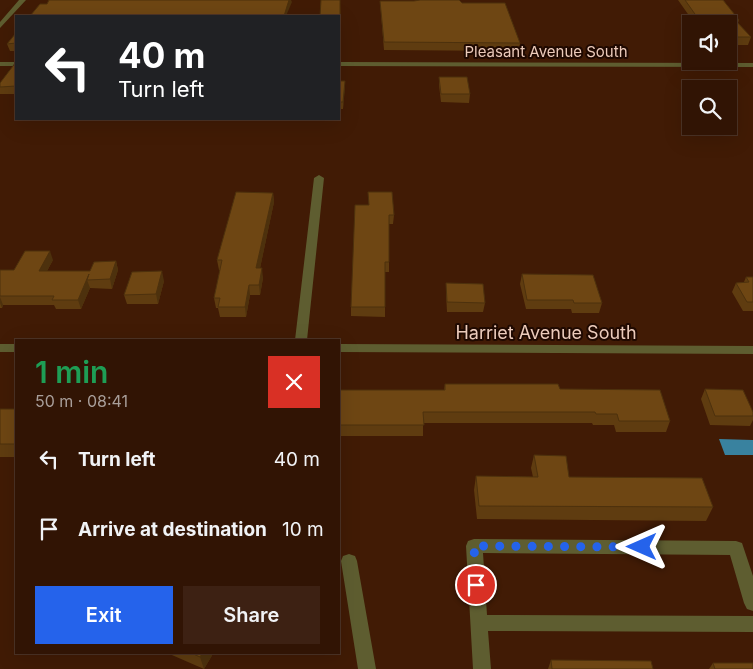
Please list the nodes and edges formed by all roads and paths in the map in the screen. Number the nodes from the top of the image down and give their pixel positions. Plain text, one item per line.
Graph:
1 (23, 0) edge
2 (0, 26) edge
3 (0, 64) edge
4 (15, 64) edge
5 (340, 64) edge
6 (753, 65) edge
7 (318, 178) dead end
8 (301, 339) edge
9 (0, 348) edge
10 (15, 348) edge
11 (340, 348) edge
12 (753, 350) edge
13 (349, 561) dead end
14 (753, 603) edge
15 (479, 624) junction
16 (753, 624) edge
17 (367, 669) edge
18 (482, 669) edge

1 - 2 street
3 - 4 street
5 - 6 street, Pleasant Avenue South
7 - 8 street
9 - 10 street
11 - 12 street, Harriet Avenue South
13 - 17 street
14 - 15 street
15 - 16 street
15 - 18 street

